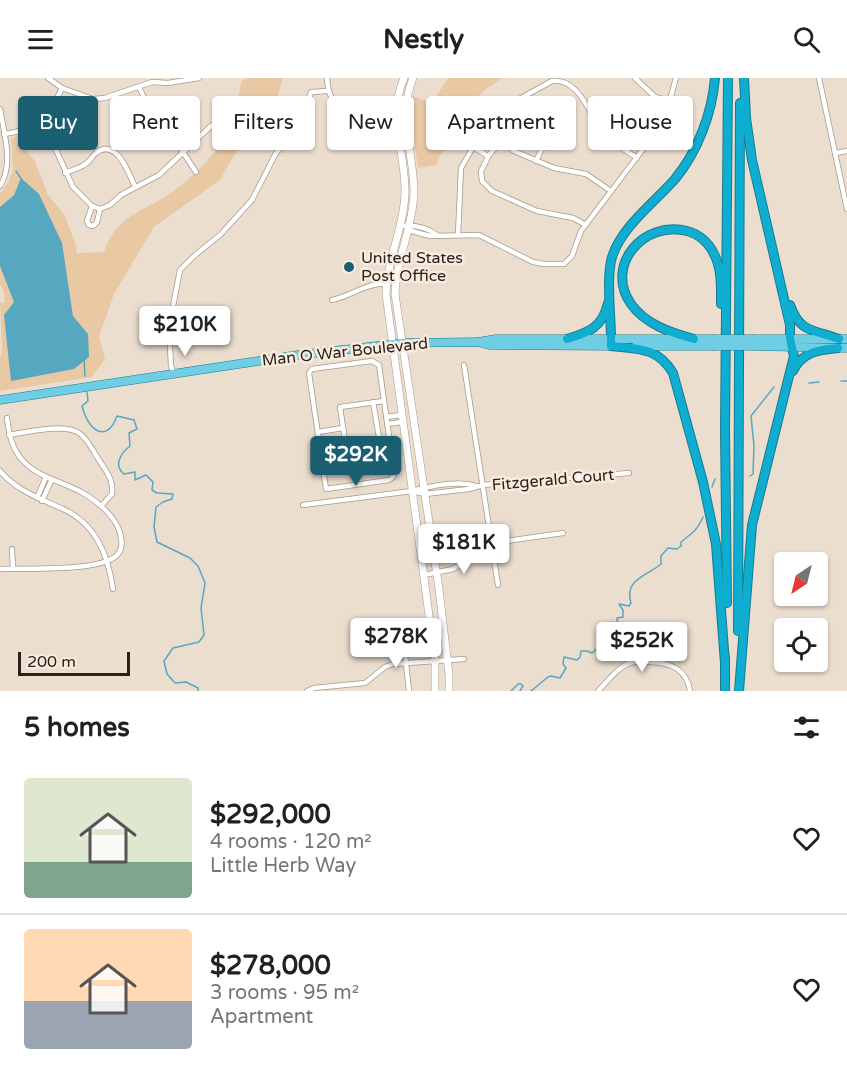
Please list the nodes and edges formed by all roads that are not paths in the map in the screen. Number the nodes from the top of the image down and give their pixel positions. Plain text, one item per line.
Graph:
1 (48, 78) edge
2 (199, 78) edge
3 (327, 78) edge
4 (635, 78) edge
5 (676, 78) edge
6 (715, 78) edge
7 (728, 78) edge
8 (740, 78) edge
9 (744, 78) edge
10 (819, 78) edge
11 (409, 79) edge
12 (139, 87) junction
13 (62, 88) junction
14 (328, 91) junction
15 (58, 96) edge
16 (331, 96) edge
17 (525, 96) edge
18 (654, 96) edge
19 (672, 96) edge
20 (0, 109) edge
21 (212, 125) edge
22 (18, 132) edge
23 (4, 134) junction
24 (56, 150) edge
25 (471, 150) edge
26 (478, 150) edge
27 (493, 150) edge
28 (513, 150) edge
29 (541, 150) edge
30 (643, 150) edge
31 (847, 151) edge
32 (835, 153) junction
33 (183, 154) junction
34 (488, 156) junction
35 (637, 158) junction
36 (536, 161) junction
37 (196, 172) dead end
38 (65, 173) junction
39 (0, 186) edge
40 (135, 187) junction
41 (611, 191) junction
42 (92, 207) junction
43 (100, 209) junction
44 (847, 209) edge
45 (586, 225) junction
46 (400, 226) junction
47 (409, 228) junction
48 (458, 235) junction
49 (773, 247) junction
50 (389, 270) junction
51 (396, 281) junction
52 (610, 285) junction
53 (387, 287) junction
54 (333, 300) dead end
55 (567, 339) junction
56 (694, 339) junction
57 (477, 342) junction
58 (611, 342) junction
59 (402, 343) junction
60 (712, 343) junction
61 (791, 343) junction
62 (843, 343) edge
63 (392, 344) junction
64 (464, 365) dead end
65 (174, 374) junction
66 (787, 386) junction
67 (0, 400) edge
68 (384, 401) junction
69 (373, 402) junction
70 (7, 418) dead end
71 (402, 418) junction
72 (386, 421) junction
73 (376, 422) junction
74 (343, 428) junction
75 (725, 430) junction
76 (318, 432) junction
77 (9, 435) junction
78 (389, 441) junction
79 (380, 442) junction
80 (0, 471) edge
81 (629, 474) dead end
82 (49, 478) junction
83 (483, 485) junction
84 (326, 489) junction
85 (412, 491) junction
86 (424, 491) junction
87 (40, 499) junction
88 (329, 502) junction
89 (303, 505) dead end
90 (101, 506) junction
91 (563, 533) dead end
92 (492, 545) junction
93 (12, 549) dead end
94 (108, 561) junction
95 (0, 569) edge
96 (13, 569) junction
97 (437, 573) junction
98 (424, 575) junction
99 (498, 585) dead end
100 (112, 589) dead end
101 (404, 645) dead end
102 (464, 658) dead end
103 (435, 660) junction
104 (447, 660) junction
105 (407, 662) junction
106 (725, 663) junction
107 (349, 688) edge
108 (307, 691) edge
109 (410, 691) edge
110 (435, 691) edge
111 (449, 691) edge
112 (598, 691) edge
113 (690, 691) edge
114 (725, 691) edge
115 (739, 691) edge

1 - 13 street
2 - 12 street
3 - 14 street
4 - 18 street
5 - 19 street
6 - 52 highway
7 - 75 highway
8 - 115 highway
9 - 49 highway
10 - 32 street
11 - 46 street
11 - 47 street
12 - 13 street
12 - 33 street
13 - 15 street
14 - 16 street
14 - 65 street
17 - 35 street
20 - 23 street
21 - 33 street
22 - 23 street
23 - 39 street
24 - 38 street
25 - 48 street
26 - 34 street
27 - 34 street
28 - 36 street
29 - 36 street
30 - 35 street
31 - 32 street
32 - 44 street
33 - 37 street
33 - 40 street
34 - 45 street
35 - 41 street
36 - 41 street
38 - 40 street
38 - 42 street
40 - 43 street
41 - 45 street
42 - 43 street
42 - 43 street
45 - 48 street
46 - 47 street
46 - 50 street
47 - 48 street
47 - 51 street
49 - 61 highway
49 - 62 highway
50 - 51 street
50 - 53 street
51 - 53 street
51 - 59 street
52 - 55 highway
52 - 58 highway
53 - 54 street
53 - 63 street
55 - 57 main road, Man O War Boulevard
55 - 58 main road, Man O War Boulevard
56 - 58 main road, Man O War Boulevard
56 - 60 main road, Man O War Boulevard
56 - 75 highway
57 - 58 main road, Man O War Boulevard
57 - 59 main road, Man O War Boulevard
58 - 60 main road, Man O War Boulevard
58 - 106 highway
59 - 63 main road, Man O War Boulevard
59 - 86 street
60 - 61 main road, Man O War Boulevard, bridge
61 - 62 main road, Man O War Boulevard
61 - 66 highway
62 - 66 highway
63 - 65 main road, Man O War Boulevard
63 - 71 street
64 - 83 street
65 - 67 main road, Man O War Boulevard
66 - 115 highway
68 - 69 street
68 - 72 street
68 - 76 street
69 - 73 street
69 - 74 street
70 - 77 street
71 - 72 street
71 - 85 street
72 - 73 street
72 - 78 street
73 - 79 street
74 - 76 street
74 - 79 street
75 - 106 highway
76 - 84 street
77 - 82 street
77 - 90 street
78 - 79 street
78 - 84 street
80 - 87 street
81 - 83 street, Fitzgerald Court
82 - 87 street
82 - 90 street
83 - 86 street, Fitzgerald Court
83 - 92 street
84 - 88 street
85 - 86 street, Fitzgerald Court
85 - 88 street
85 - 98 street
86 - 97 street
87 - 94 street
88 - 89 street
90 - 94 street
91 - 92 street
92 - 97 street
92 - 99 street
93 - 96 street
94 - 96 street
94 - 100 street
95 - 96 street
97 - 98 street
97 - 104 street
98 - 103 street
101 - 105 street
102 - 104 street
103 - 104 street
103 - 105 street
103 - 110 street
104 - 111 street
105 - 107 street
105 - 109 street
106 - 114 highway
107 - 108 street
112 - 113 street

